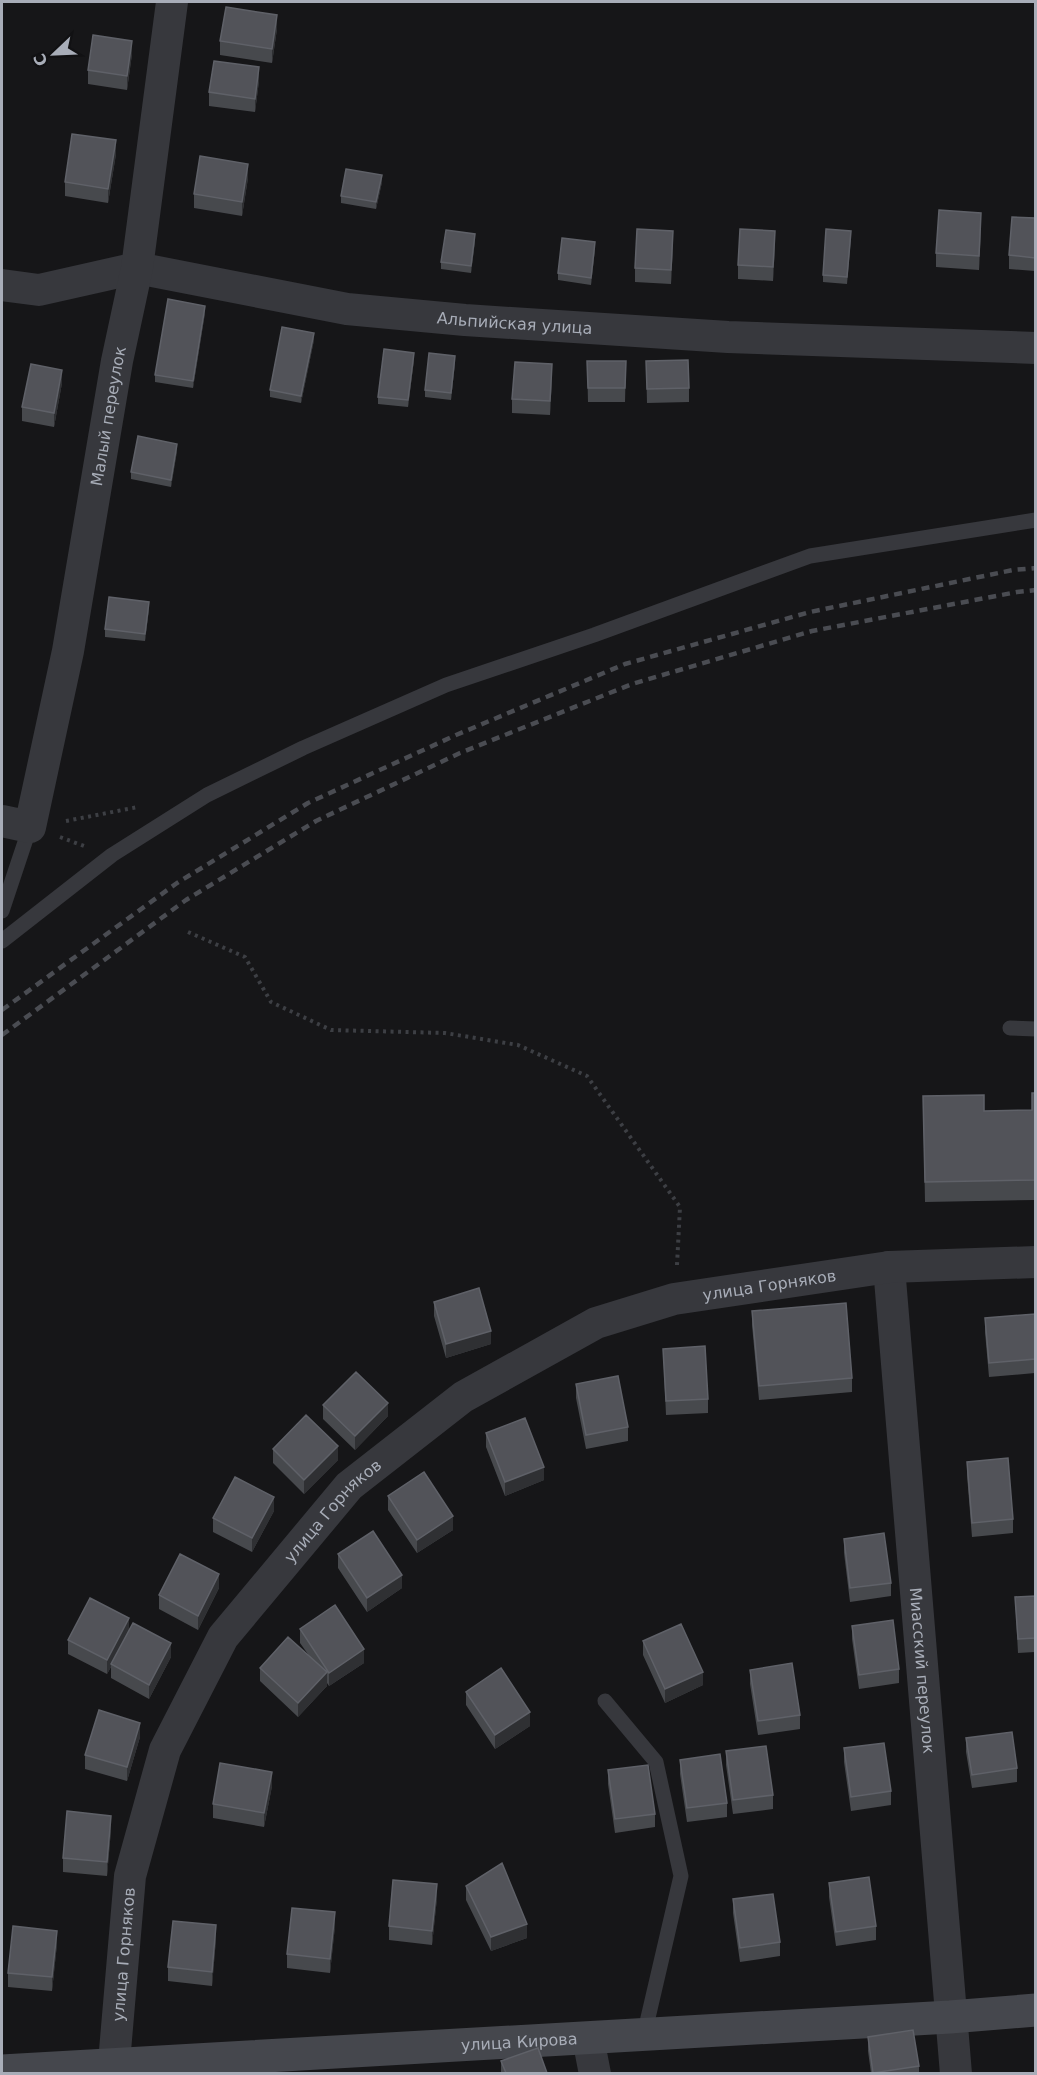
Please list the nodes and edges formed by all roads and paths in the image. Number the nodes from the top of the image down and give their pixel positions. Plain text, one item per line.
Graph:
1 (172, 2) edge
2 (137, 268) junction
3 (2, 285) edge
4 (1035, 348) edge
5 (1035, 520) edge
6 (141, 807) dead end
7 (16, 824) edge
8 (2, 911) edge
9 (188, 932) dead end
10 (2, 941) edge
11 (1010, 1028) dead end
12 (1035, 1029) edge
13 (1035, 1263) edge
14 (889, 1267) junction
15 (674, 1299) junction
16 (605, 1701) dead end
17 (1035, 2010) edge
18 (950, 2017) junction
19 (644, 2035) junction
20 (588, 2038) junction
21 (113, 2069) edge
22 (2, 2071) edge
23 (595, 2073) edge
24 (956, 2073) edge

1 - 2 street, Малый переулок
2 - 3 street, Альпийская улица
2 - 4 street, Альпийская улица
2 - 7 street, Малый переулок
5 - 10 lane
6 - 7 path
7 - 8 lane
9 - 15 path
11 - 12 lane
13 - 14 street, улица Горняков
14 - 15 street, улица Горняков
14 - 18 street, Миасский переулок
15 - 21 street, улица Горняков
16 - 19 lane
17 - 18 street, улица Кирова
18 - 19 street, улица Кирова
18 - 24 street, Миасский переулок
19 - 20 street, улица Кирова
20 - 21 street, улица Кирова
20 - 23 street
21 - 22 street, улица Кирова

